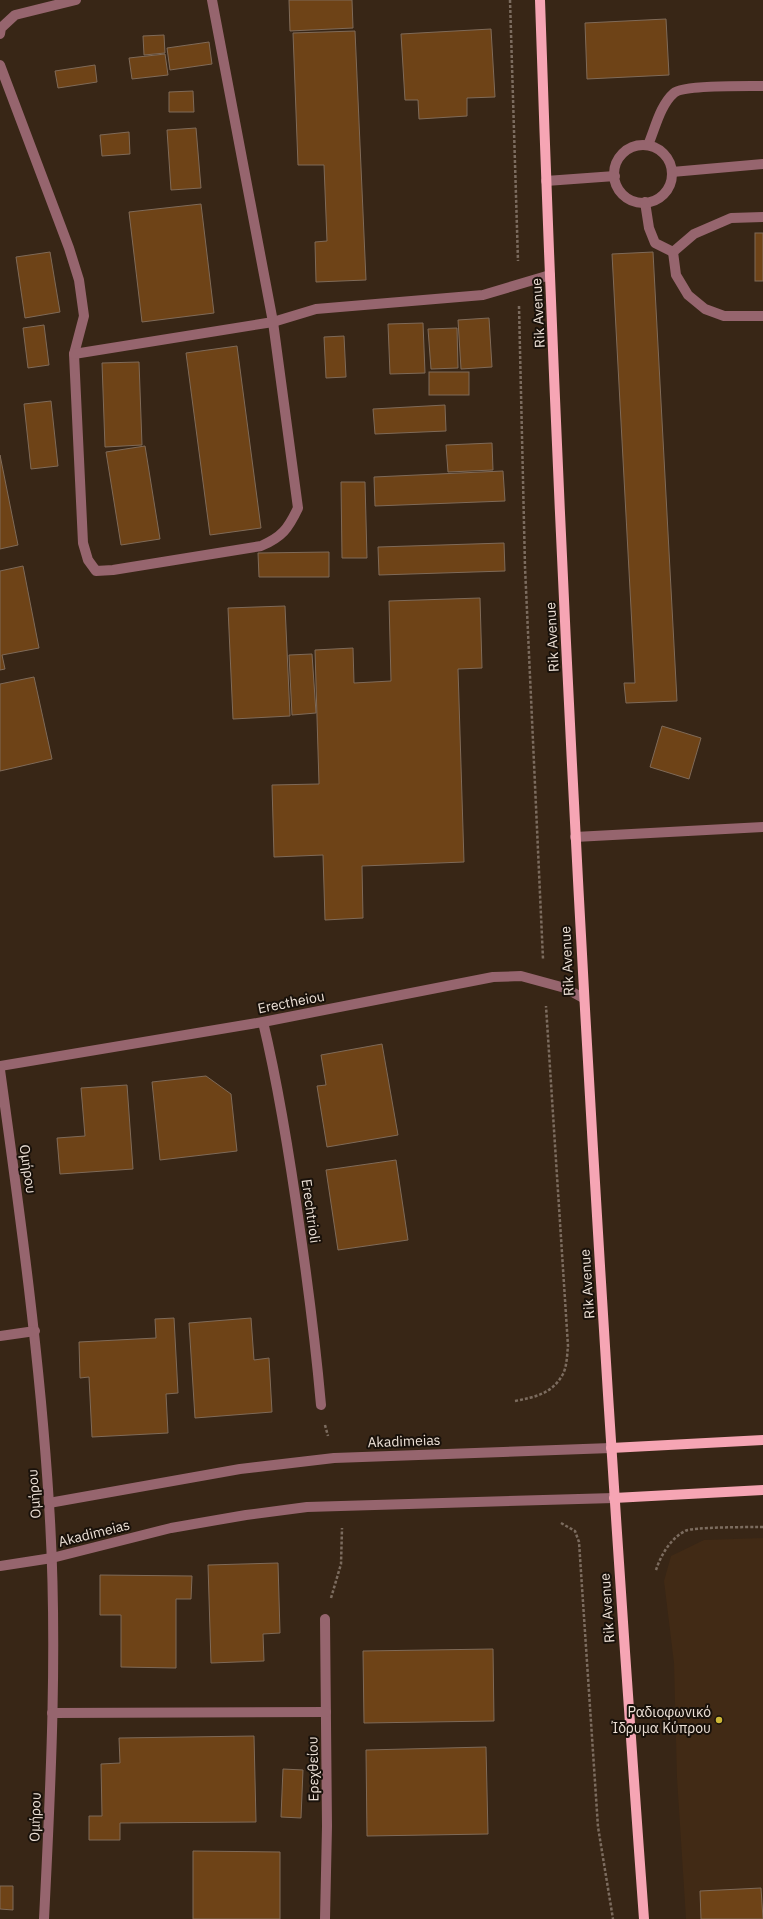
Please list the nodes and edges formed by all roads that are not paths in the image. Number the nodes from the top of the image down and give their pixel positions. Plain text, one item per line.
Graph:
1 (76, 0) edge
2 (212, 0) edge
3 (540, 0) edge
4 (0, 34) edge
5 (0, 65) edge
6 (763, 86) edge
7 (648, 145) junction
8 (763, 164) edge
9 (672, 172) junction
10 (615, 176) junction
11 (546, 181) junction
12 (645, 202) junction
13 (763, 217) edge
14 (673, 252) junction
15 (550, 275) junction
16 (763, 316) edge
17 (273, 322) junction
18 (74, 354) junction
19 (763, 827) edge
20 (575, 837) junction
21 (583, 998) junction
22 (263, 1022) junction
23 (0, 1066) edge
24 (0, 1070) edge
25 (35, 1330) junction
26 (0, 1336) edge
27 (321, 1405) road end
28 (763, 1440) edge
29 (611, 1448) junction
30 (763, 1490) edge
31 (614, 1498) junction
32 (49, 1503) junction
33 (52, 1558) junction
34 (0, 1566) edge
35 (325, 1619) road end
36 (326, 1712) junction
37 (52, 1713) junction
38 (44, 1919) edge
39 (325, 1919) edge
40 (644, 1919) edge

1 - 4 street
2 - 17 street
3 - 11 main road, Rik Avenue
5 - 18 street
6 - 7 street
7 - 9 street
7 - 10 street
8 - 9 street
9 - 12 street
10 - 11 street
10 - 12 street
11 - 15 main road, Rik Avenue
12 - 14 street
13 - 14 street
14 - 16 street
15 - 17 street
15 - 20 main road, Rik Avenue
17 - 18 street
17 - 18 street
19 - 20 street
20 - 21 main road, Rik Avenue
21 - 22 street, Erectheiou
21 - 29 main road, Rik Avenue
22 - 23 street, Erectheiou
22 - 27 street, Erechtrioli
24 - 25 street, Ομήρου
25 - 26 street
25 - 32 street, Ομήρου
28 - 29 main road, Akadimeias
29 - 31 main road, Rik Avenue
29 - 32 street, Akadimeias
30 - 31 main road, Akadimeias
31 - 33 street, Akadimeias
31 - 40 main road, Rik Avenue
32 - 33 street, Ομήρου
33 - 34 street, Akadimeias
33 - 37 street, Ομήρου
35 - 36 street, Ερεχθείου
36 - 37 street
36 - 39 street, Ερεχθείου
37 - 38 street, Ομήρου

